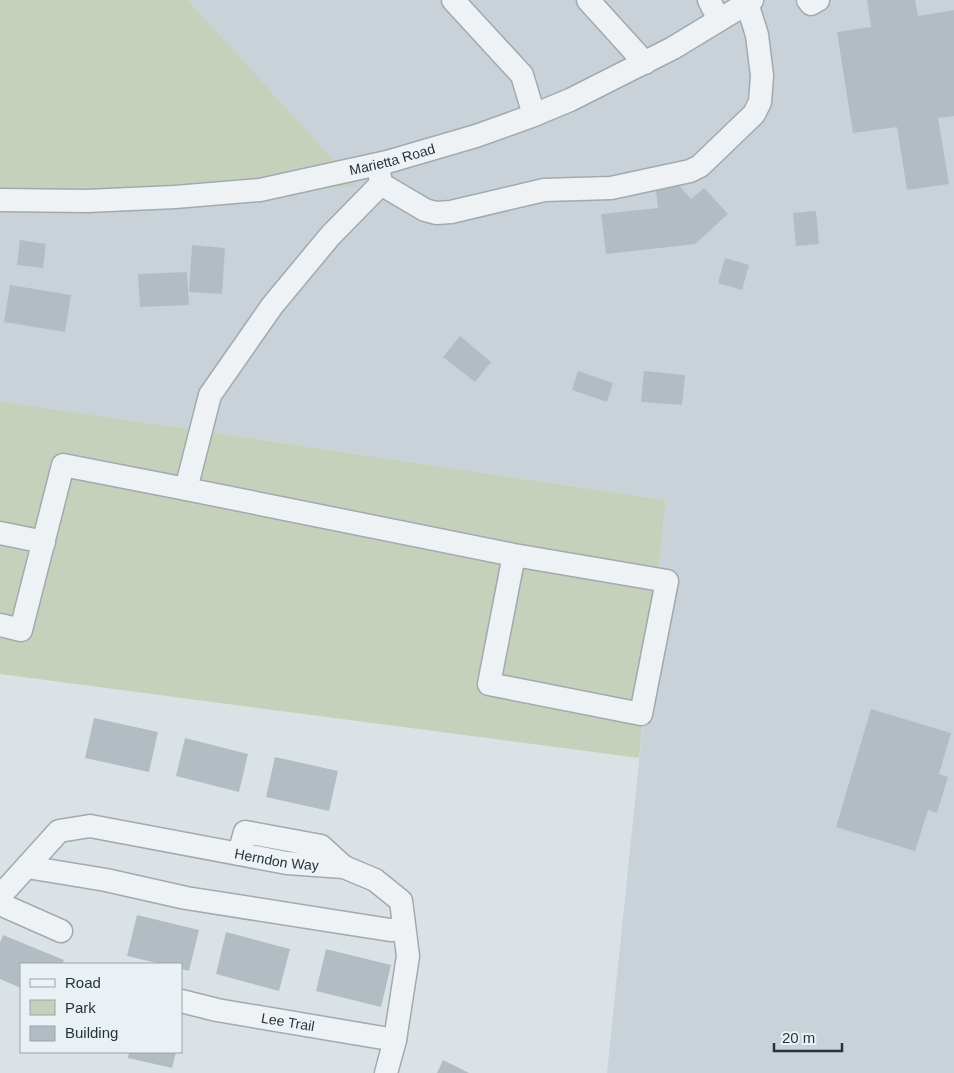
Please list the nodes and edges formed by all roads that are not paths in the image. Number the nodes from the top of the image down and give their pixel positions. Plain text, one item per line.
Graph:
1 (453, 0) edge
2 (588, 0) edge
3 (709, 0) edge
4 (808, 0) edge
5 (818, 0) edge
6 (749, 2) edge
7 (719, 20) junction
8 (645, 63) junction
9 (534, 115) junction
10 (379, 174) junction
11 (0, 200) edge
12 (186, 490) junction
13 (0, 533) edge
14 (44, 542) junction
15 (514, 555) junction
16 (0, 626) edge
17 (27, 867) junction
18 (0, 896) edge
19 (0, 904) edge
20 (404, 929) junction
21 (60, 931) dead end
22 (182, 1001) edge
23 (395, 1040) junction
24 (386, 1073) edge

1 - 9 street
2 - 8 street
3 - 7 street
4 - 5 street
6 - 7 street, Marietta Road
6 - 10 street
7 - 8 street, Marietta Road
8 - 9 street, Marietta Road
9 - 10 street, Marietta Road
10 - 11 street, Marietta Road
10 - 12 street
12 - 14 street
12 - 15 street
13 - 14 street
14 - 16 street
15 - 15 street
17 - 18 street, Herndon Way
17 - 20 street
17 - 20 street, Herndon Way
19 - 21 street
20 - 23 street, Herndon Way
22 - 23 street, Lee Trail
23 - 24 street, Herndon Way

